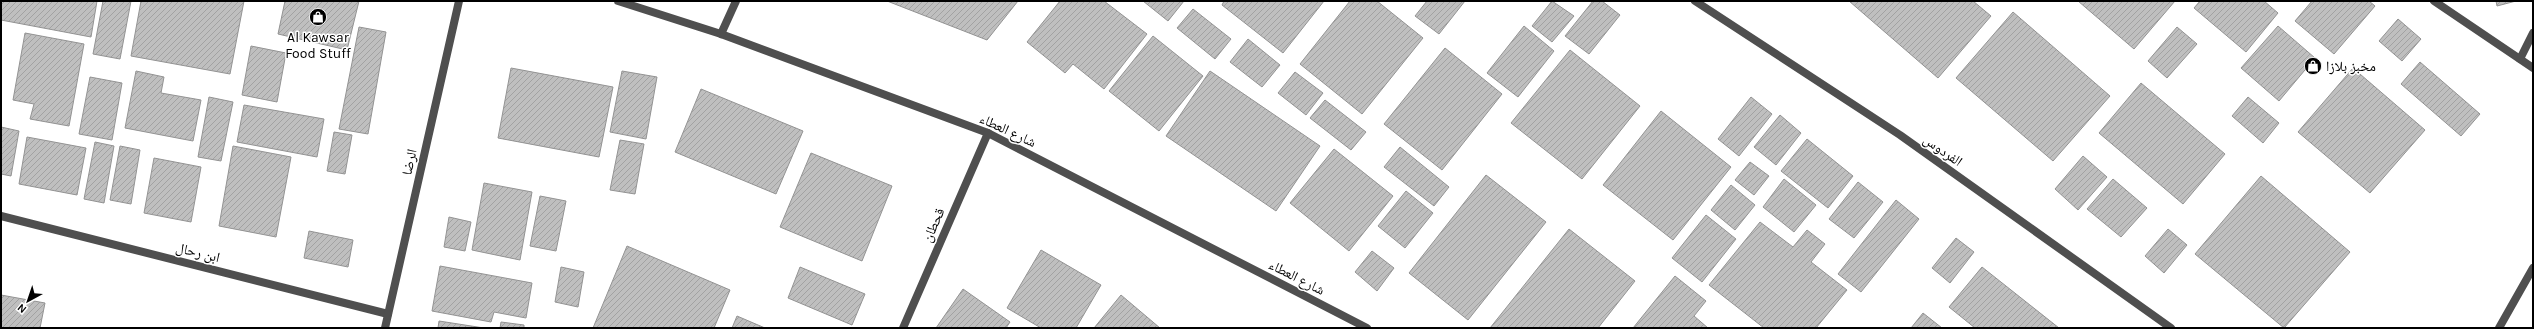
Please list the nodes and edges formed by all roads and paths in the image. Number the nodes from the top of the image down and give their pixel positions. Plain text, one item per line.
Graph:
1 (459, 1) edge
2 (618, 1) edge
3 (736, 1) edge
4 (1695, 1) edge
5 (2434, 1) edge
6 (2533, 33) edge
7 (721, 34) junction
8 (2520, 59) junction
9 (2533, 68) edge
10 (988, 132) junction
11 (1, 216) edge
12 (2533, 268) edge
13 (388, 314) junction
14 (385, 328) edge
15 (902, 328) edge
16 (1367, 328) edge
17 (2171, 328) edge
18 (2499, 328) edge

1 - 13 street, الرضا
2 - 7 street, شارع العطاء
3 - 7 street
4 - 17 street, الفردوس
5 - 8 street
6 - 8 street
7 - 10 street, شارع العطاء
8 - 9 street
10 - 15 street, قحطان
10 - 16 street, شارع العطاء
11 - 13 street, ابن رحال
12 - 18 street
13 - 14 street, الرضا

